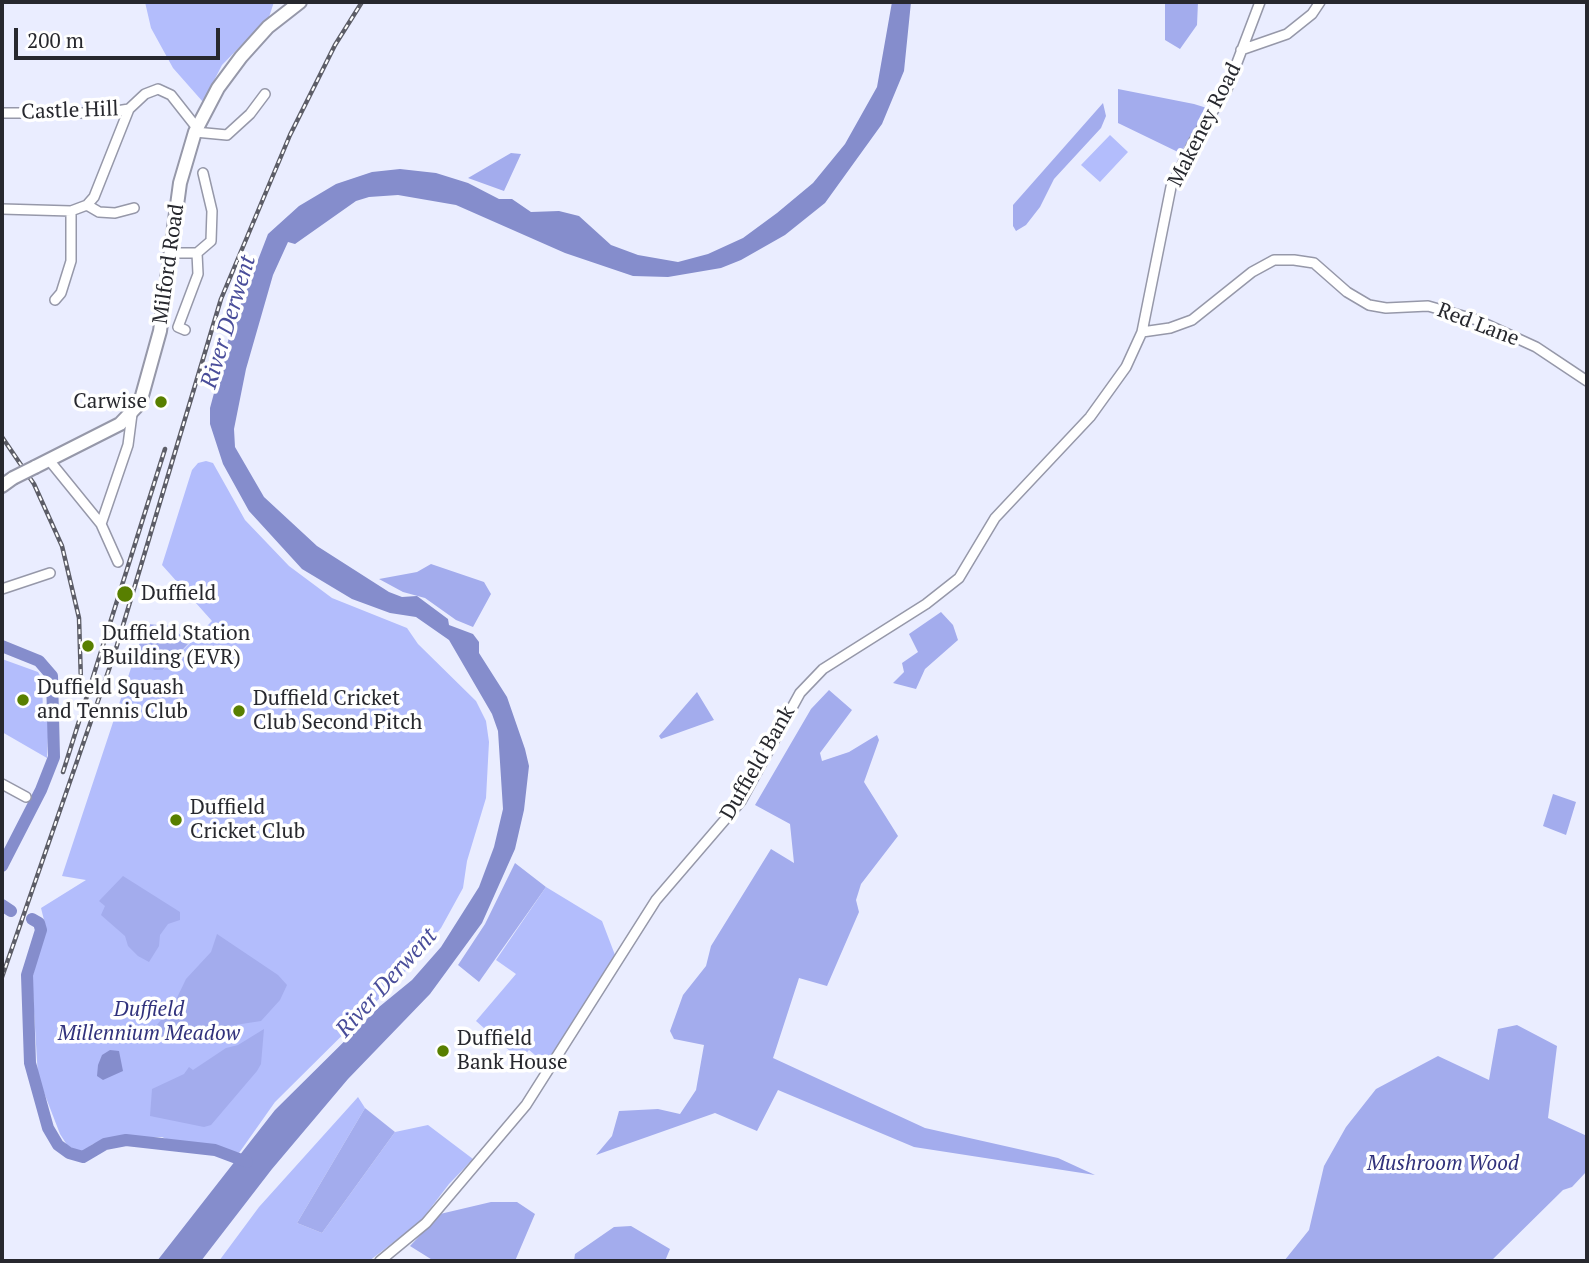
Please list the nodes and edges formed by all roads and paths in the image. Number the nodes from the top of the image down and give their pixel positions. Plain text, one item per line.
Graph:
1 (300, 2) edge
2 (1260, 2) edge
3 (1321, 2) edge
4 (282, 8) edge
5 (1241, 50) junction
6 (265, 94) dead end
7 (129, 109) junction
8 (2, 113) edge
9 (196, 130) junction
10 (203, 173) dead end
11 (87, 205) junction
12 (134, 208) dead end
13 (2, 209) edge
14 (71, 211) junction
15 (172, 253) junction
16 (197, 253) junction
17 (60, 297) dead end
18 (185, 330) dead end
19 (1142, 332) junction
20 (1587, 381) edge
21 (132, 414) junction
22 (49, 460) junction
23 (7, 482) edge
24 (101, 524) junction
25 (117, 562) dead end
26 (50, 573) dead end
27 (2, 589) edge
28 (2, 784) edge
29 (26, 797) dead end
30 (380, 1261) edge

1 - 4 highway, Milford Road
2 - 5 street, Makeney Road
3 - 5 street
4 - 9 highway, Milford Road
5 - 19 street, Makeney Road
6 - 9 street
7 - 8 street, Castle Hill
7 - 9 street, Castle Hill
7 - 11 street
9 - 15 highway, Milford Road
10 - 16 street
11 - 12 street
11 - 14 street
13 - 14 street
14 - 17 street
15 - 16 street
15 - 21 highway, Milford Road
16 - 18 street
19 - 20 street, Red Lane
19 - 30 street, Duffield Bank
21 - 22 highway
21 - 24 street
22 - 23 highway, bridge
22 - 24 street
24 - 25 street
26 - 27 street
28 - 29 street

